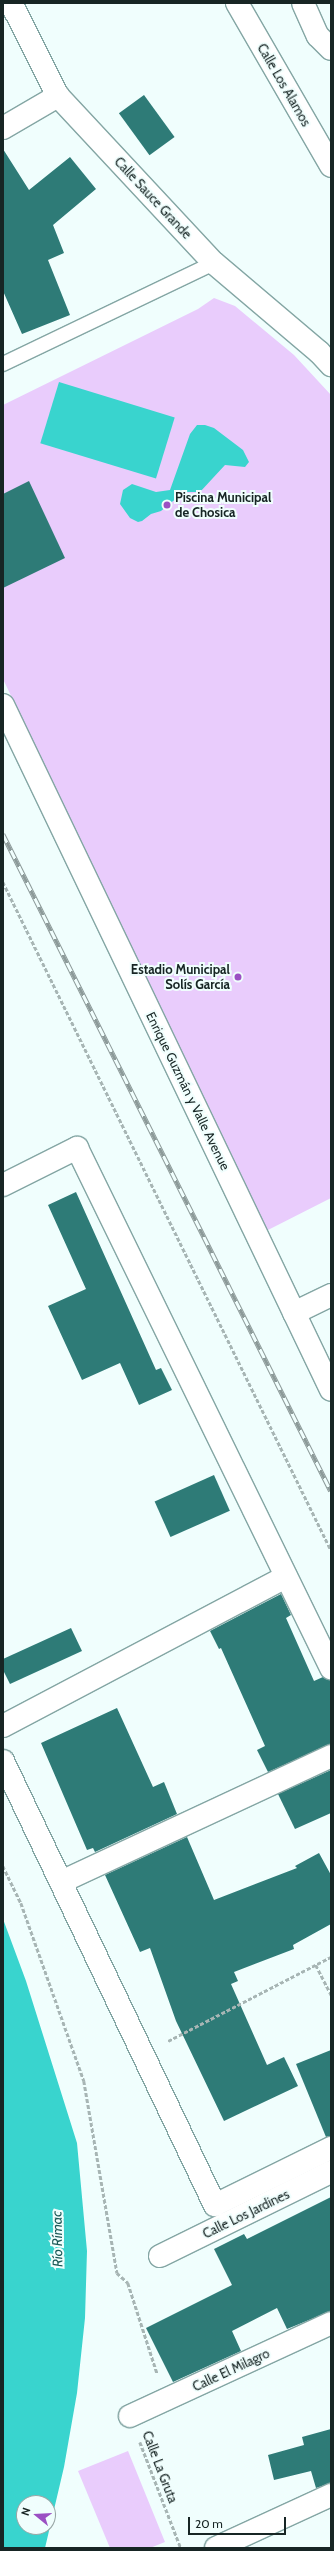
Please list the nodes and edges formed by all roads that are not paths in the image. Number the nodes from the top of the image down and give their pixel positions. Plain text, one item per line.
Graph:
1 (11, 3) edge
2 (237, 3) edge
3 (303, 3) edge
4 (331, 49) edge
5 (58, 96) junction
6 (3, 128) edge
7 (331, 166) edge
8 (214, 263) junction
9 (3, 364) edge
10 (331, 365) edge
11 (3, 705) edge
12 (3, 1185) edge
13 (331, 1295) edge
14 (294, 1313) junction
15 (331, 1390) edge
16 (286, 1576) junction
17 (331, 1668) edge
18 (3, 1726) edge
19 (331, 1756) edge
20 (3, 1760) edge
21 (60, 1882) junction
22 (331, 2148) edge
23 (331, 2172) edge
24 (160, 2256) dead end
25 (331, 2324) edge
26 (130, 2416) road end
27 (331, 2495) edge
28 (216, 2548) edge

1 - 5 street, Calle Sauce Grande
2 - 7 street, Calle Los Alamos
3 - 4 street
5 - 6 street
5 - 8 street, Calle Sauce Grande
8 - 9 lane
8 - 10 street, Calle Sauce Grande
11 - 14 street, Enrique Guzmán y Valle Avenue
12 - 16 street
13 - 14 street
14 - 15 street, Enrique Guzmán y Valle Avenue
16 - 17 street
16 - 18 street
19 - 21 street
20 - 21 street
21 - 22 street
23 - 24 street, Calle Los Jardines
25 - 26 street, Calle El Milagro
27 - 28 street

